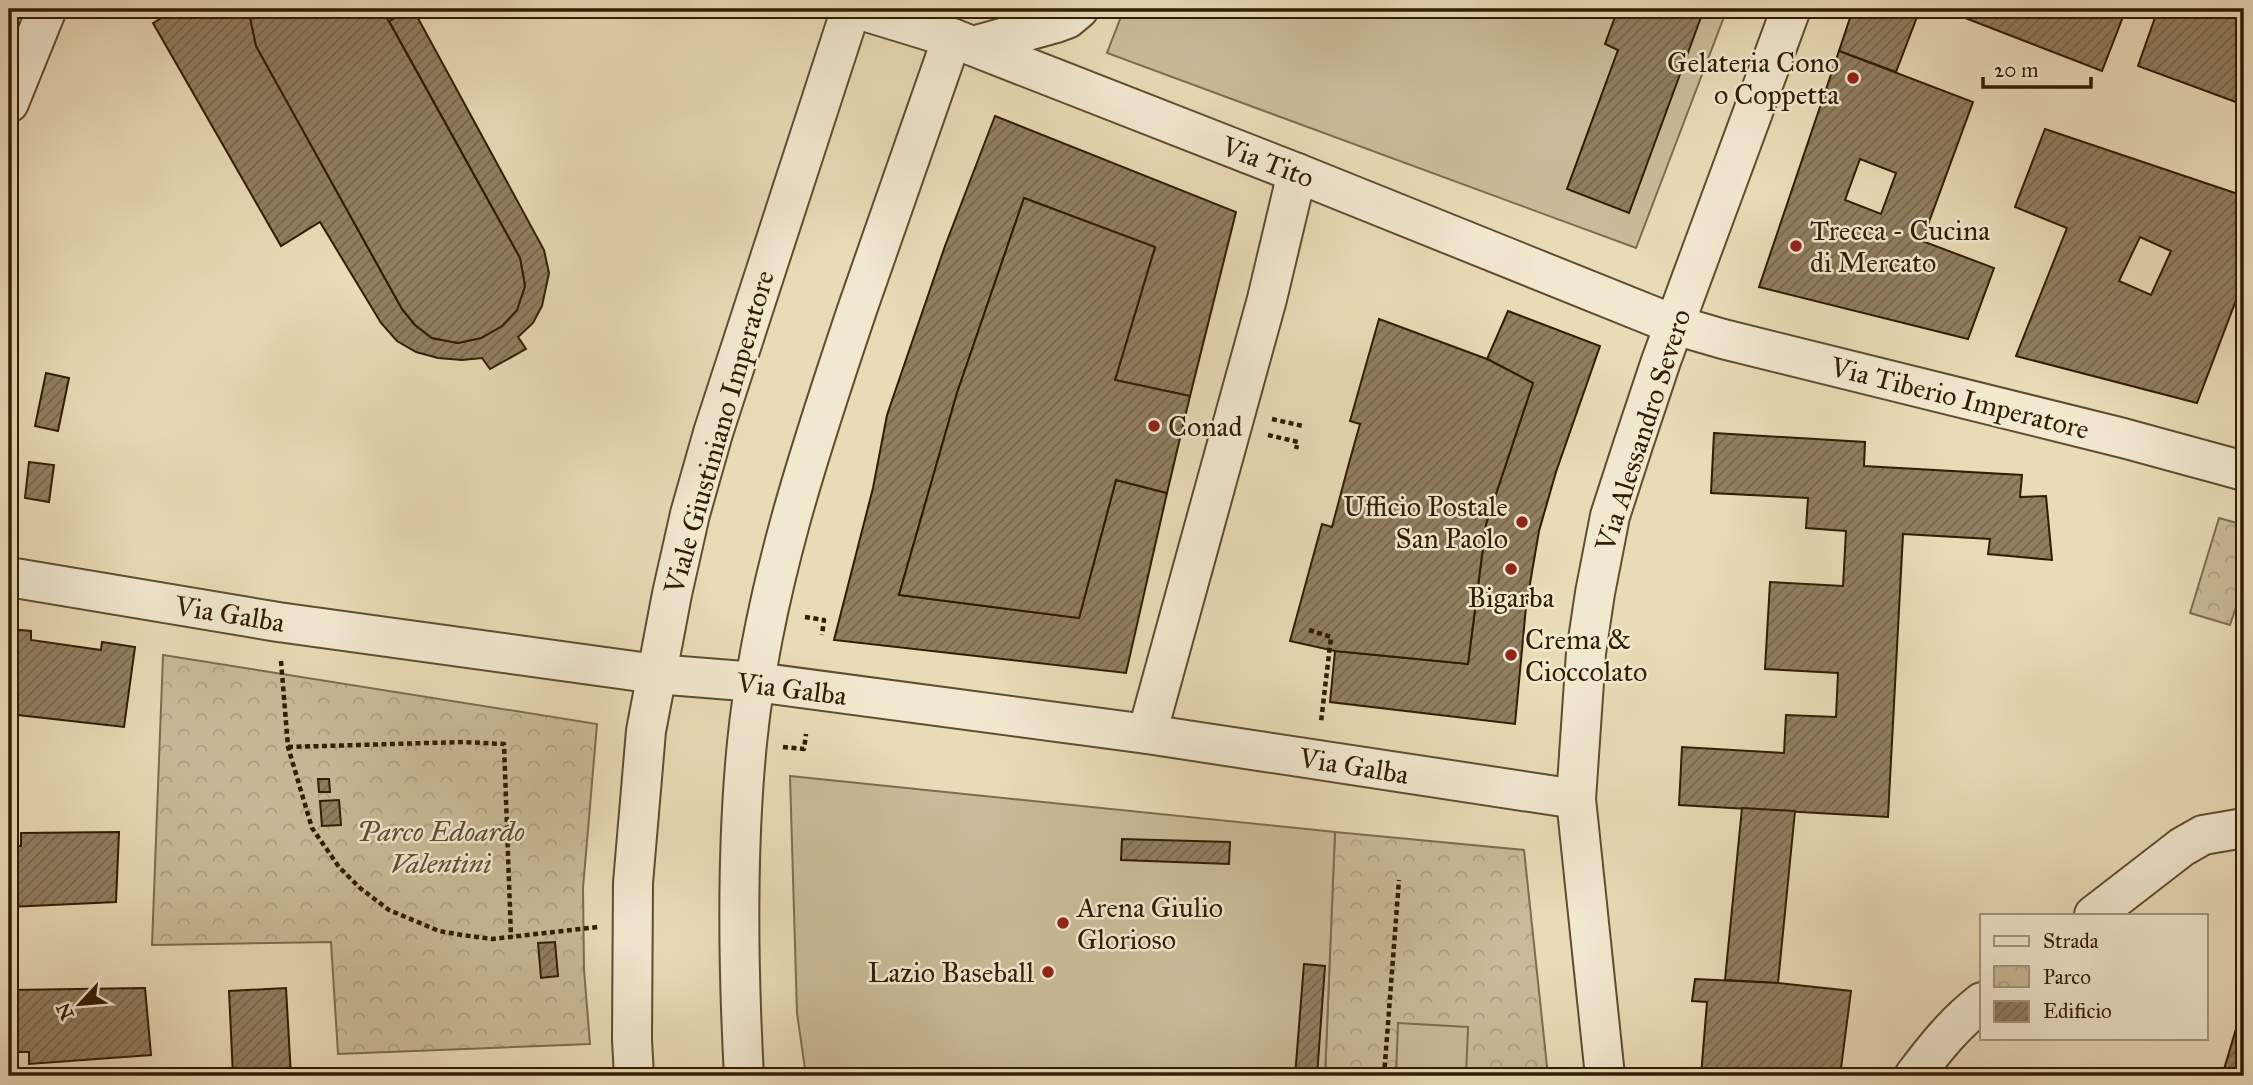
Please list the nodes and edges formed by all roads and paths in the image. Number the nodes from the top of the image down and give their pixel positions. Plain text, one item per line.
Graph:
1 (47, 9) edge
2 (851, 9) edge
3 (857, 9) edge
4 (1079, 9) edge
5 (1791, 9) edge
6 (962, 42) junction
7 (9, 103) edge
8 (1297, 173) junction
9 (1675, 325) junction
10 (1303, 426) dead end
11 (1296, 449) dead end
12 (2244, 471) edge
13 (9, 577) edge
14 (803, 616) dead end
15 (278, 622) junction
16 (1309, 630) dead end
17 (822, 635) dead end
18 (656, 674) junction
19 (756, 682) junction
20 (1323, 701) dead end
21 (806, 734) dead end
22 (1147, 734) junction
23 (288, 747) junction
24 (782, 747) dead end
25 (1576, 799) junction
26 (2244, 828) edge
27 (1399, 880) dead end
28 (2095, 914) edge
29 (583, 929) dead end
30 (511, 937) junction
31 (1980, 1004) edge
32 (634, 1076) edge
33 (744, 1076) edge
34 (1384, 1076) edge
35 (1605, 1076) edge
36 (1914, 1076) edge

1 - 7 street
2 - 18 street, Viale Giustiniano Imperatore
3 - 6 street, Via Tito
4 - 6 street
5 - 9 street, Via Alessandro Severo
6 - 8 street, Via Tito
6 - 19 street
8 - 9 street, Via Tito
8 - 22 street
9 - 12 street, Via Tiberio Imperatore
9 - 25 street, Via Alessandro Severo
10 - 11 path
13 - 15 street, Via Galba
14 - 17 path
15 - 18 street, Via Galba
15 - 23 path
16 - 20 path
18 - 19 street, Via Galba
18 - 32 street, Viale Giustiniano Imperatore
19 - 22 street, Via Galba
19 - 33 street
21 - 24 path
22 - 25 street, Via Galba
23 - 30 path
23 - 30 path
25 - 35 street, Via Alessandro Severo
26 - 28 street
27 - 34 path
29 - 30 path
31 - 36 street

